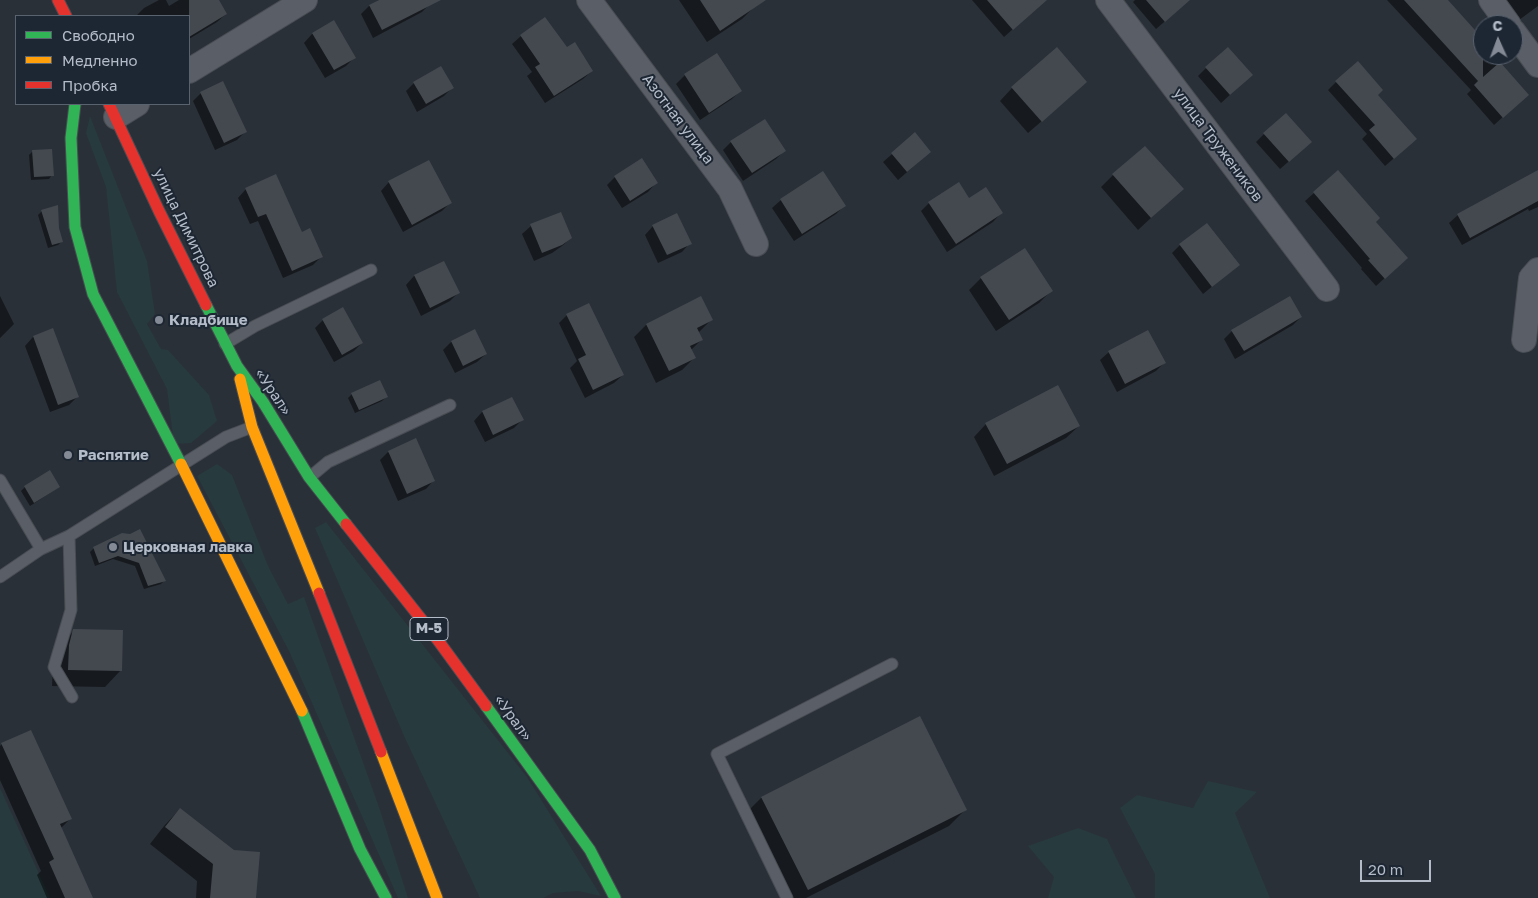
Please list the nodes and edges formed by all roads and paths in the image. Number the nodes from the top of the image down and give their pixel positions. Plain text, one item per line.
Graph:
1 (58, 0) edge
2 (305, 0) edge
3 (589, 0) edge
4 (1108, 0) edge
5 (1491, 0) edge
6 (66, 15) edge
7 (1502, 15) edge
8 (1523, 45) edge
9 (1538, 65) edge
10 (190, 70) edge
11 (75, 105) edge
12 (133, 105) edge
13 (113, 110) edge
14 (756, 244) dead end
15 (371, 270) dead end
16 (1538, 270) edge
17 (1327, 289) dead end
18 (1524, 340) dead end
19 (225, 344) junction
20 (237, 366) junction
21 (450, 406) dead end
22 (252, 427) junction
23 (181, 464) junction
24 (310, 477) junction
25 (0, 480) edge
26 (69, 536) junction
27 (41, 549) junction
28 (0, 577) edge
29 (892, 664) dead end
30 (72, 697) dead end
31 (386, 898) edge
32 (437, 898) edge
33 (615, 898) edge
34 (787, 898) edge

1 - 6 main road
2 - 10 street
3 - 14 street, Азотная улица
4 - 17 street, улица Тружеников
5 - 7 street
8 - 9 street
11 - 23 main road
12 - 13 street
13 - 19 main road, улица Димитрова
15 - 19 lane
16 - 18 street
19 - 20 main road, улица Димитрова
20 - 22 main road, «Урал»
20 - 24 main road, «Урал» / М-5
21 - 24 lane
22 - 23 lane
22 - 32 main road, «Урал»
23 - 26 lane
23 - 31 main road
24 - 33 main road, «Урал» / М-5
25 - 27 lane
26 - 27 lane
26 - 30 lane
27 - 28 lane
29 - 34 lane

